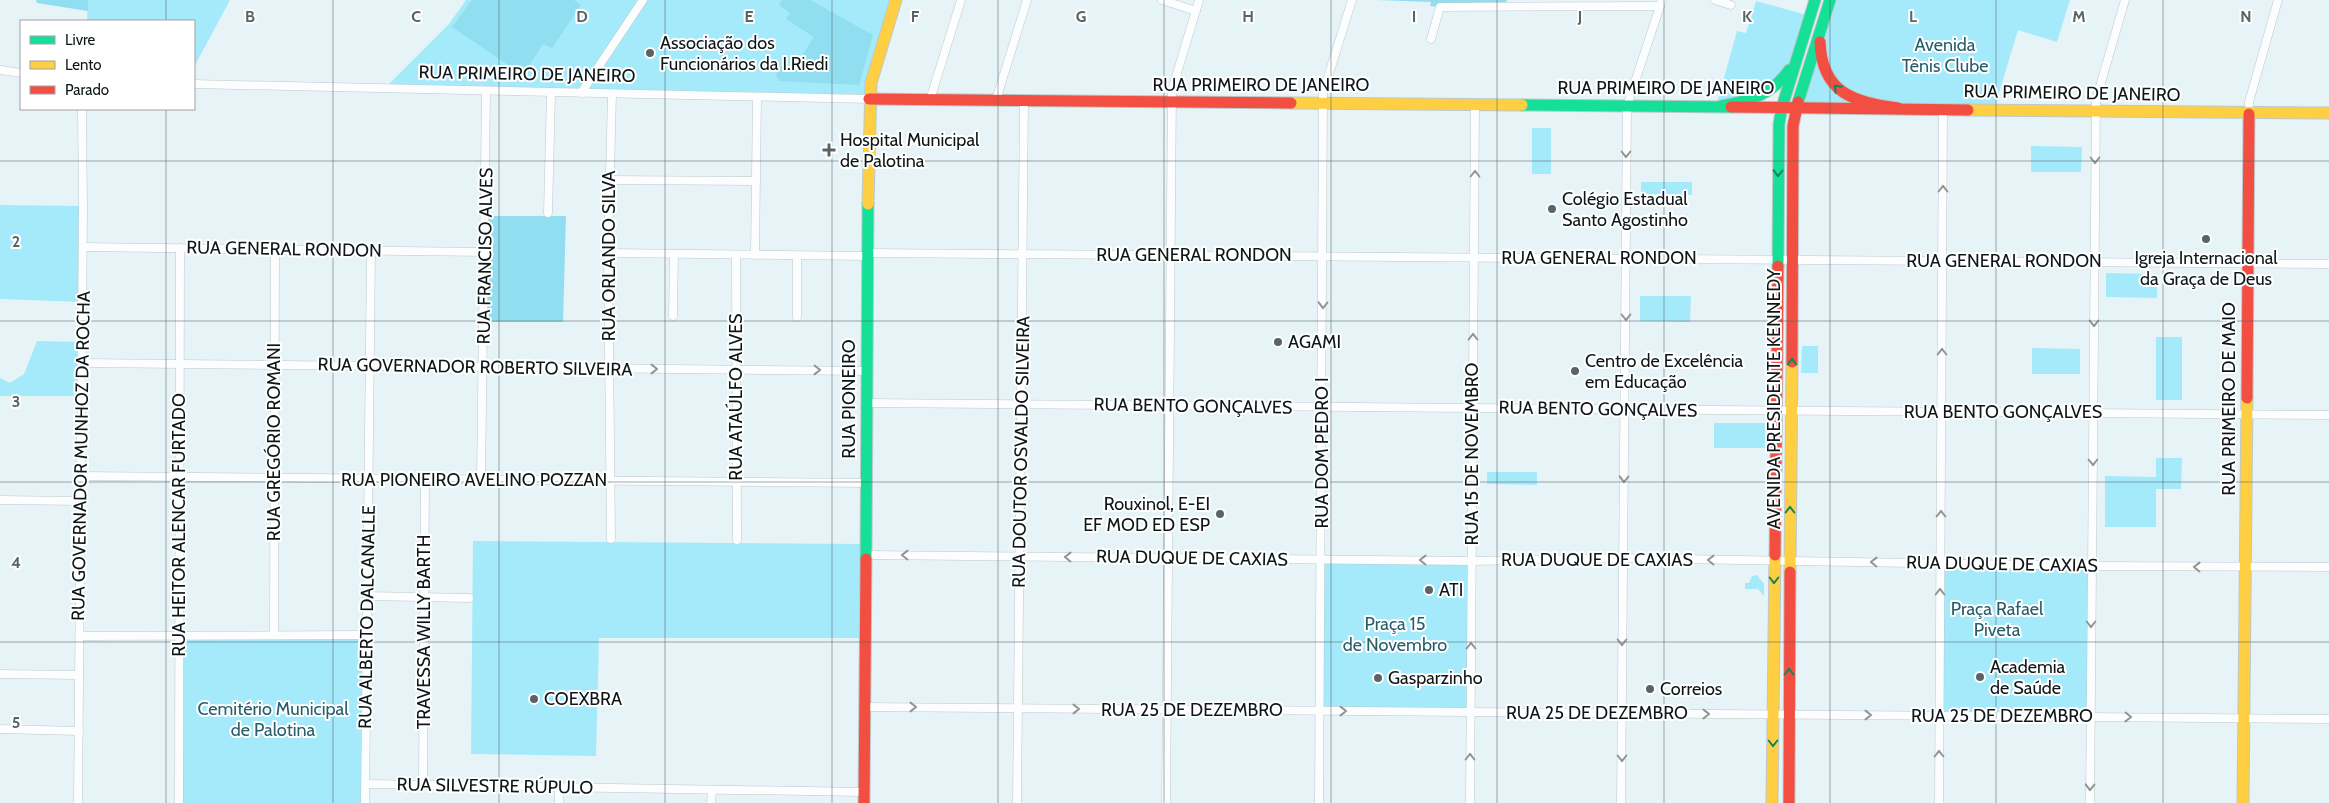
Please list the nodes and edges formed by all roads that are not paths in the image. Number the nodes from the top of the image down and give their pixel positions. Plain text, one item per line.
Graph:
1 (643, 0) edge
2 (896, 0) edge
3 (961, 0) edge
4 (1027, 0) edge
5 (1162, 0) edge
6 (1199, 0) edge
7 (1352, 0) edge
8 (1715, 0) edge
9 (1815, 0) edge
10 (1830, 0) edge
11 (2125, 0) edge
12 (2278, 0) edge
13 (1506, 3) edge
14 (1661, 3) edge
15 (1731, 5) dead end
16 (1196, 11) junction
17 (1821, 26) junction
18 (1805, 31) junction
19 (1431, 39) dead end
20 (0, 70) edge
21 (20, 73) edge
22 (195, 84) edge
23 (486, 91) junction
24 (551, 92) junction
25 (581, 93) junction
26 (612, 94) junction
27 (757, 97) junction
28 (1323, 98) junction
29 (869, 99) junction
30 (930, 100) junction
31 (996, 100) junction
32 (1024, 101) junction
33 (1172, 102) junction
34 (1475, 104) junction
35 (1627, 106) junction
36 (1721, 106) junction
37 (1782, 107) junction
38 (1797, 107) junction
39 (1898, 108) junction
40 (1943, 109) junction
41 (82, 110) edge
42 (2096, 112) junction
43 (2329, 113) edge
44 (2249, 114) junction
45 (610, 180) junction
46 (756, 181) junction
47 (548, 213) dead end
48 (83, 247) junction
49 (180, 248) junction
50 (275, 249) junction
51 (371, 250) junction
52 (485, 252) junction
53 (608, 253) junction
54 (674, 254) junction
55 (1023, 254) junction
56 (736, 255) junction
57 (755, 255) junction
58 (868, 255) junction
59 (1170, 255) junction
60 (797, 256) junction
61 (1323, 257) junction
62 (1474, 258) junction
63 (1626, 259) junction
64 (1776, 260) junction
65 (1792, 260) junction
66 (1942, 261) junction
67 (2094, 262) junction
68 (2248, 263) junction
69 (2329, 264) edge
70 (673, 316) dead end
71 (797, 317) dead end
72 (82, 363) junction
73 (180, 364) junction
74 (275, 365) junction
75 (370, 366) junction
76 (483, 367) junction
77 (609, 368) junction
78 (736, 369) junction
79 (867, 371) junction
80 (867, 403) junction
81 (1021, 404) junction
82 (1169, 405) junction
83 (1322, 407) junction
84 (1473, 408) junction
85 (1625, 410) junction
86 (1775, 410) junction
87 (1791, 410) junction
88 (1941, 412) junction
89 (2093, 413) junction
90 (2247, 414) junction
91 (2329, 414) edge
92 (81, 476) junction
93 (179, 477) junction
94 (274, 478) junction
95 (369, 479) junction
96 (425, 480) junction
97 (481, 480) junction
98 (736, 480) junction
99 (610, 481) junction
100 (866, 482) junction
101 (0, 500) edge
102 (81, 501) junction
103 (611, 539) dead end
104 (737, 540) dead end
105 (866, 555) junction
106 (1020, 556) junction
107 (1168, 558) junction
108 (1623, 558) junction
109 (1321, 559) junction
110 (1472, 560) junction
111 (1774, 560) junction
112 (1790, 561) junction
113 (1940, 563) junction
114 (2092, 566) junction
115 (2329, 567) edge
116 (2246, 568) junction
117 (368, 596) junction
118 (424, 598) junction
119 (469, 598) dead end
120 (178, 635) junction
121 (274, 635) junction
122 (80, 636) junction
123 (367, 636) junction
124 (0, 674) edge
125 (79, 675) junction
126 (865, 707) junction
127 (1018, 708) junction
128 (1167, 709) junction
129 (1320, 711) junction
130 (1470, 712) junction
131 (1622, 713) junction
132 (1773, 714) junction
133 (1789, 715) junction
134 (1939, 716) junction
135 (2090, 716) junction
136 (2244, 718) junction
137 (2329, 719) edge
138 (0, 729) edge
139 (79, 731) junction
140 (366, 784) junction
141 (423, 784) junction
142 (559, 787) junction
143 (712, 790) junction
144 (1772, 791) junction
145 (1789, 791) junction
146 (864, 798) edge
147 (78, 803) edge
148 (179, 803) edge
149 (365, 803) edge
150 (559, 803) edge
151 (711, 803) edge
152 (1017, 803) edge
153 (1166, 803) edge
154 (1319, 803) edge
155 (1470, 803) edge
156 (1622, 803) edge
157 (1772, 803) edge
158 (1789, 803) edge
159 (1939, 803) edge
160 (2090, 803) edge
161 (2244, 803) edge

1 - 25 street
2 - 29 street, RUA PIONEIRO
3 - 30 street
4 - 31 street
5 - 16 street
6 - 16 street
7 - 28 street, RUA DOM PEDRO I
8 - 15 street
9 - 18 street, AVENIDA PRESIDENTE KENNEDY
10 - 17 street, AVENIDA PRESIDENTE KENNEDY
11 - 42 street
12 - 44 street, RUA PRIMEIRO DE MAIO
13 - 14 street
13 - 19 street
14 - 35 street
16 - 33 street
17 - 38 street, AVENIDA PRESIDENTE KENNEDY
39 -> 17 street
18 - 36 street
18 - 37 street, AVENIDA PRESIDENTE KENNEDY
20 - 21 street
22 - 23 street, RUA PRIMEIRO DE JANEIRO
23 - 24 street, RUA PRIMEIRO DE JANEIRO
23 - 52 street, RUA FRANCISO ALVES
24 - 25 street, RUA PRIMEIRO DE JANEIRO
24 - 47 street
25 - 26 street, RUA PRIMEIRO DE JANEIRO
26 - 27 street, RUA PRIMEIRO DE JANEIRO
26 - 45 street, RUA ORLANDO SILVA
27 - 29 street, RUA PRIMEIRO DE JANEIRO
27 - 46 street
28 - 33 street, RUA PRIMEIRO DE JANEIRO
28 - 34 street, RUA PRIMEIRO DE JANEIRO
28 - 61 street, RUA DOM PEDRO I
29 - 30 street, RUA PRIMEIRO DE JANEIRO
29 - 58 street, RUA PIONEIRO
30 - 31 street, RUA PRIMEIRO DE JANEIRO
31 - 32 street, RUA PRIMEIRO DE JANEIRO
32 - 33 street, RUA PRIMEIRO DE JANEIRO
32 - 55 street, RUA DOUTOR OSVALDO SILVEIRA
33 - 59 street
34 - 35 street, RUA PRIMEIRO DE JANEIRO
62 -> 34 street, RUA 15 DE NOVEMBRO
35 - 36 street, RUA PRIMEIRO DE JANEIRO
35 -> 63 street
36 - 37 street, RUA PRIMEIRO DE JANEIRO
37 - 38 street, RUA PRIMEIRO DE JANEIRO
37 -> 64 street, AVENIDA PRESIDENTE KENNEDY
38 - 39 street, RUA PRIMEIRO DE JANEIRO
38 - 65 street, AVENIDA PRESIDENTE KENNEDY
39 - 40 street, RUA PRIMEIRO DE JANEIRO
40 - 42 street, RUA PRIMEIRO DE JANEIRO
66 -> 40 street
41 - 48 street, RUA GOVERNADOR MUNHOZ DA ROCHA
42 - 44 street, RUA PRIMEIRO DE JANEIRO
42 -> 67 street
43 - 44 street, RUA PRIMEIRO DE JANEIRO
44 - 68 street, RUA PRIMEIRO DE MAIO
45 - 46 street
45 - 53 street, RUA ORLANDO SILVA
46 - 57 street
48 - 49 street, RUA GENERAL RONDON
48 - 72 street, RUA GOVERNADOR MUNHOZ DA ROCHA
49 - 50 street, RUA GENERAL RONDON
49 - 73 street, RUA HEITOR ALENCAR FURTADO
50 - 51 street, RUA GENERAL RONDON
50 - 74 street, RUA GREGÓRIO ROMANI
51 - 52 street, RUA GENERAL RONDON
51 - 75 street, RUA ALBERTO DALCANALLE
52 - 76 street, RUA FRANCISO ALVES
53 - 54 street, RUA GENERAL RONDON
53 - 77 street, RUA ORLANDO SILVA
54 - 56 street, RUA GENERAL RONDON
54 - 70 street
55 - 58 street, RUA GENERAL RONDON
55 - 59 street, RUA GENERAL RONDON
55 - 81 street, RUA DOUTOR OSVALDO SILVEIRA
56 - 57 street, RUA GENERAL RONDON
56 - 78 street, RUA ATAÚLFO ALVES
57 - 60 street, RUA GENERAL RONDON
58 - 60 street, RUA GENERAL RONDON
58 - 79 street, RUA PIONEIRO
59 - 61 street, RUA GENERAL RONDON
59 - 82 street
60 - 71 street
61 - 62 street, RUA GENERAL RONDON
61 -> 83 street, RUA DOM PEDRO I
62 - 63 street, RUA GENERAL RONDON
84 -> 62 street, RUA 15 DE NOVEMBRO
63 - 64 street, RUA GENERAL RONDON
63 -> 85 street
64 - 65 street, RUA GENERAL RONDON
64 - 86 street, AVENIDA PRESIDENTE KENNEDY
65 - 66 street, RUA GENERAL RONDON
87 -> 65 street, AVENIDA PRESIDENTE KENNEDY
66 - 67 street, RUA GENERAL RONDON
88 -> 66 street
67 - 68 street, RUA GENERAL RONDON
67 -> 89 street
68 - 69 street, RUA GENERAL RONDON
68 - 90 street, RUA PRIMEIRO DE MAIO
72 - 73 street, RUA GOVERNADOR ROBERTO SILVEIRA
72 - 92 street, RUA GOVERNADOR MUNHOZ DA ROCHA
73 - 74 street, RUA GOVERNADOR ROBERTO SILVEIRA
73 - 93 street, RUA HEITOR ALENCAR FURTADO
74 - 75 street, RUA GOVERNADOR ROBERTO SILVEIRA
74 - 94 street, RUA GREGÓRIO ROMANI
75 - 76 street, RUA GOVERNADOR ROBERTO SILVEIRA
75 - 95 street, RUA ALBERTO DALCANALLE
76 - 77 street, RUA GOVERNADOR ROBERTO SILVEIRA
76 - 97 street, RUA FRANCISO ALVES
77 -> 78 street, RUA GOVERNADOR ROBERTO SILVEIRA
77 - 99 street, RUA ORLANDO SILVA
78 -> 79 street, RUA GOVERNADOR ROBERTO SILVEIRA
78 - 98 street, RUA ATAÚLFO ALVES
79 - 80 street, RUA PIONEIRO
80 - 81 street, RUA BENTO GONÇALVES
80 - 100 street, RUA PIONEIRO
81 - 82 street, RUA BENTO GONÇALVES
81 - 106 street, RUA DOUTOR OSVALDO SILVEIRA
82 - 83 street, RUA BENTO GONÇALVES
82 - 107 street
83 - 84 street, RUA BENTO GONÇALVES
83 - 109 street, RUA DOM PEDRO I
84 - 85 street, RUA BENTO GONÇALVES
84 - 110 street, RUA 15 DE NOVEMBRO
85 - 86 street, RUA BENTO GONÇALVES
85 -> 108 street
86 - 87 street, RUA BENTO GONÇALVES
86 - 111 street, AVENIDA PRESIDENTE KENNEDY
87 - 88 street, RUA BENTO GONÇALVES
112 -> 87 street, AVENIDA PRESIDENTE KENNEDY
88 - 89 street, RUA BENTO GONÇALVES
113 -> 88 street
89 - 90 street, RUA BENTO GONÇALVES
89 -> 114 street
90 - 91 street, RUA BENTO GONÇALVES
90 - 116 street, RUA PRIMEIRO DE MAIO
92 - 93 street, RUA PIONEIRO AVELINO POZZAN
92 - 102 street, RUA GOVERNADOR MUNHOZ DA ROCHA
93 - 94 street, RUA PIONEIRO AVELINO POZZAN
93 - 120 street, RUA HEITOR ALENCAR FURTADO
94 - 95 street, RUA PIONEIRO AVELINO POZZAN
94 - 121 street, RUA GREGÓRIO ROMANI
95 - 96 street, RUA PIONEIRO AVELINO POZZAN
95 - 117 street, RUA ALBERTO DALCANALLE
96 - 97 street, RUA PIONEIRO AVELINO POZZAN
96 - 118 street, TRAVESSA WILLY BARTH
97 - 99 street, RUA PIONEIRO AVELINO POZZAN
98 - 99 street, RUA PIONEIRO AVELINO POZZAN
98 - 100 street, RUA PIONEIRO AVELINO POZZAN
98 - 104 street, RUA ATAÚLFO ALVES
99 - 103 street, RUA ORLANDO SILVA
100 - 105 street, RUA PIONEIRO
101 - 102 street
102 - 122 street, RUA GOVERNADOR MUNHOZ DA ROCHA
106 -> 105 street, RUA DUQUE DE CAXIAS
105 - 126 street, RUA PIONEIRO
107 -> 106 street, RUA DUQUE DE CAXIAS
106 - 127 street, RUA DOUTOR OSVALDO SILVEIRA
107 - 109 street, RUA DUQUE DE CAXIAS
107 - 128 street
108 - 110 street, RUA DUQUE DE CAXIAS
111 -> 108 street, RUA DUQUE DE CAXIAS
108 -> 131 street
110 -> 109 street, RUA DUQUE DE CAXIAS
109 - 129 street, RUA DOM PEDRO I
130 -> 110 street, RUA 15 DE NOVEMBRO
111 - 112 street, RUA DUQUE DE CAXIAS
111 -> 132 street, AVENIDA PRESIDENTE KENNEDY
113 -> 112 street, RUA DUQUE DE CAXIAS
133 -> 112 street, AVENIDA PRESIDENTE KENNEDY
113 - 114 street, RUA DUQUE DE CAXIAS
134 -> 113 street
116 -> 114 street, RUA DUQUE DE CAXIAS
114 -> 135 street
115 - 116 street, RUA DUQUE DE CAXIAS
116 - 136 street, RUA PRIMEIRO DE MAIO
117 - 118 street
117 - 123 street, RUA ALBERTO DALCANALLE
118 - 119 street
118 - 141 street, TRAVESSA WILLY BARTH
120 - 121 street
120 - 122 street
120 - 148 street, RUA HEITOR ALENCAR FURTADO
121 - 123 street
122 - 125 street, RUA GOVERNADOR MUNHOZ DA ROCHA
123 - 140 street, RUA ALBERTO DALCANALLE
124 - 125 street
125 - 139 street, RUA GOVERNADOR MUNHOZ DA ROCHA
126 -> 127 street, RUA 25 DE DEZEMBRO
126 - 146 street, RUA PIONEIRO
127 -> 128 street, RUA 25 DE DEZEMBRO
127 - 152 street, RUA DOUTOR OSVALDO SILVEIRA
128 - 129 street, RUA 25 DE DEZEMBRO
128 - 153 street
129 -> 130 street, RUA 25 DE DEZEMBRO
129 - 154 street, RUA DOM PEDRO I
130 - 131 street, RUA 25 DE DEZEMBRO
155 -> 130 street, RUA 15 DE NOVEMBRO
131 -> 132 street, RUA 25 DE DEZEMBRO
131 -> 156 street
132 - 133 street, RUA 25 DE DEZEMBRO
132 -> 144 street, AVENIDA PRESIDENTE KENNEDY
133 -> 134 street, RUA 25 DE DEZEMBRO
133 - 145 street, AVENIDA PRESIDENTE KENNEDY
134 - 135 street, RUA 25 DE DEZEMBRO
159 -> 134 street
135 -> 136 street, RUA 25 DE DEZEMBRO
135 -> 160 street
136 - 137 street, RUA 25 DE DEZEMBRO
136 - 161 street, RUA PRIMEIRO DE MAIO
138 - 139 street
139 - 147 street, RUA GOVERNADOR MUNHOZ DA ROCHA
140 - 141 street, RUA SILVESTRE RÚPULO
140 - 149 street, RUA ALBERTO DALCANALLE
141 - 142 street, RUA SILVESTRE RÚPULO
142 - 143 street, RUA SILVESTRE RÚPULO
142 - 150 street
143 - 146 street, RUA SILVESTRE RÚPULO
143 - 151 street
144 - 145 street
144 - 157 street, AVENIDA PRESIDENTE KENNEDY
145 - 158 street, AVENIDA PRESIDENTE KENNEDY

